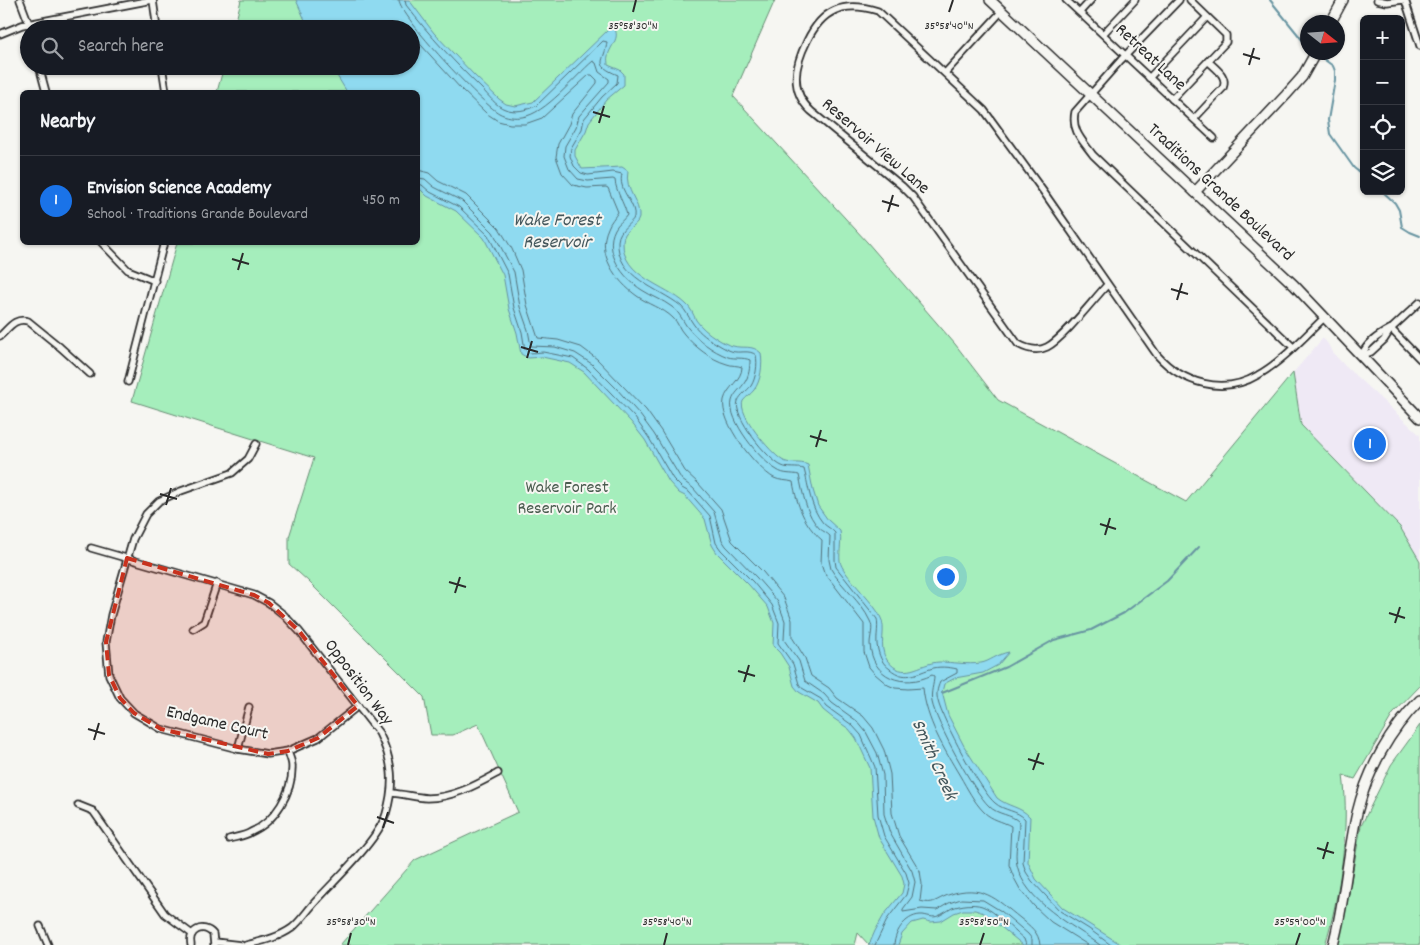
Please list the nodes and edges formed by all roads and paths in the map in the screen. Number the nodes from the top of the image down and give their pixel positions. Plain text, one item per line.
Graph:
1 (20, 0) edge
2 (152, 0) edge
3 (990, 0) edge
4 (1091, 0) edge
5 (1134, 0) edge
6 (1179, 0) edge
7 (1190, 0) edge
8 (1343, 0) edge
9 (1377, 0) edge
10 (1404, 0) edge
11 (1070, 1) edge
12 (1002, 11) junction
13 (1080, 12) junction
14 (1335, 15) edge
15 (1207, 17) junction
16 (27, 20) edge
17 (62, 20) edge
18 (155, 20) edge
19 (20, 28) edge
20 (0, 34) edge
21 (1103, 34) junction
22 (1420, 46) edge
23 (1125, 55) junction
24 (1312, 60) edge
25 (1208, 61) junction
26 (945, 73) junction
27 (41, 75) edge
28 (163, 75) edge
29 (1149, 78) junction
30 (45, 90) edge
31 (166, 90) edge
32 (1090, 94) junction
33 (1172, 99) junction
34 (1194, 119) junction
35 (1214, 138) dead end
36 (1195, 192) junction
37 (104, 245) edge
38 (163, 245) edge
39 (155, 281) junction
40 (1107, 285) junction
41 (1420, 302) edge
42 (1325, 317) junction
43 (1391, 328) junction
44 (0, 336) edge
45 (1293, 347) junction
46 (1361, 356) junction
47 (1420, 359) edge
48 (90, 374) dead end
49 (128, 382) dead end
50 (1420, 418) edge
51 (256, 444) dead end
52 (91, 548) dead end
53 (127, 558) junction
54 (217, 583) junction
55 (193, 629) dead end
56 (1420, 700) edge
57 (358, 706) junction
58 (249, 707) dead end
59 (238, 749) junction
60 (288, 751) junction
61 (498, 773) dead end
62 (391, 793) junction
63 (78, 805) dead end
64 (229, 839) dead end
65 (40, 926) dead end
66 (192, 934) junction
67 (215, 943) edge
68 (48, 945) edge
69 (191, 945) edge
70 (241, 945) edge
71 (246, 945) edge
72 (1333, 945) edge

1 - 16 street
2 - 17 street
2 - 18 street
3 - 12 main road, Traditions Grande Boulevard
4 - 13 street
5 - 21 street
6 - 23 street
7 - 15 street
8 - 14 main road
9 - 10 street
10 - 22 street
11 - 13 street, Retreat Lane
12 - 26 street
12 - 32 main road, Traditions Grande Boulevard
13 - 21 street, Retreat Lane
15 - 25 street
15 - 29 street
19 - 20 street
21 - 23 street, Retreat Lane
23 - 29 street, Retreat Lane
23 - 32 street
24 - 36 main road
25 - 33 street
25 - 34 street
26 - 40 street, Reservoir View Lane
26 - 40 street, Reservoir View Lane
27 - 30 street
28 - 31 street
29 - 33 street, Retreat Lane
32 - 36 main road, Traditions Grande Boulevard
32 - 45 street
33 - 34 street, Retreat Lane
34 - 35 street, Retreat Lane
36 - 42 main road, Traditions Grande Boulevard
37 - 39 street
38 - 39 street
39 - 49 street
40 - 45 street, Reservoir View Lane
41 - 43 street
42 - 45 street, Reservoir View Lane
42 - 46 main road, Traditions Grande Boulevard
43 - 46 street
43 - 47 street
44 - 48 street
46 - 50 main road, Traditions Grande Boulevard
51 - 53 street, Endgame Court
52 - 53 street, Opposition Way
53 - 54 street, Opposition Way
53 - 59 street, Endgame Court
54 - 55 street
54 - 57 street, Opposition Way
56 - 72 main road
57 - 60 street, Endgame Court
57 - 62 street, Opposition Way
58 - 59 street
59 - 60 street, Endgame Court
60 - 64 street
61 - 62 street
62 - 71 street, Opposition Way
63 - 66 street
65 - 68 street
66 - 67 street
66 - 69 street
67 - 70 street

